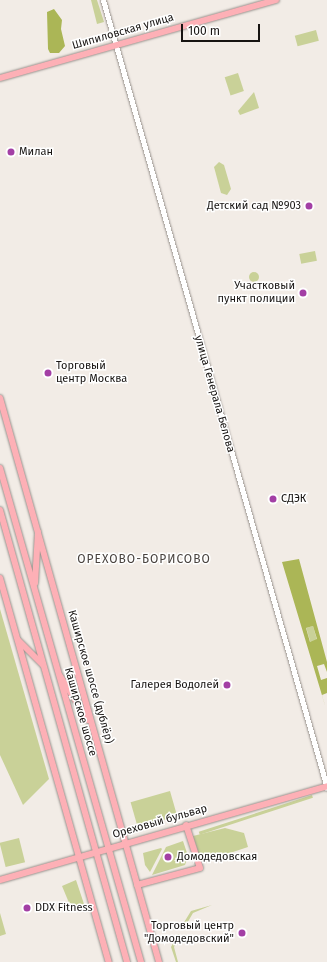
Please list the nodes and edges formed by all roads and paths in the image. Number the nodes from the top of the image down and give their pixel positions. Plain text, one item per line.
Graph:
1 (103, 0) edge
2 (276, 0) edge
3 (115, 45) junction
4 (0, 78) edge
5 (0, 398) edge
6 (0, 468) edge
7 (0, 510) edge
8 (39, 531) junction
9 (0, 578) edge
10 (35, 591) junction
11 (17, 639) junction
12 (44, 666) junction
13 (58, 673) junction
14 (94, 730) junction
15 (327, 787) edge
16 (186, 825) junction
17 (125, 843) junction
18 (108, 848) junction
19 (96, 852) junction
20 (78, 857) junction
21 (0, 880) edge
22 (137, 886) junction
23 (109, 962) edge
24 (127, 962) edge
25 (141, 962) edge
26 (159, 962) edge

1 - 3 street, улица Генерала Белова
2 - 3 main road, Шипиловская улица
3 - 4 main road, Шипиловская улица
3 - 15 street, улица Генерала Белова
5 - 8 main road, Каширское шоссе (дублёр)
6 - 10 main road, Каширское шоссе
7 - 12 main road, Каширское шоссе
8 - 10 main road
8 - 14 main road, Каширское шоссе (дублёр)
9 - 11 main road
10 - 13 main road, Каширское шоссе
11 - 12 main road
11 - 20 main road
12 - 19 main road, Каширское шоссе
13 - 14 main road
13 - 18 main road, Каширское шоссе
14 - 17 main road, Каширское шоссе (дублёр)
15 - 16 main road, Ореховый бульвар
16 - 17 main road, Ореховый бульвар
16 - 22 main road
17 - 18 main road, Ореховый бульвар
17 - 22 main road, Каширское шоссе (дублёр)
18 - 19 main road, Ореховый бульвар
18 - 25 main road, Каширское шоссе
19 - 20 main road, Ореховый бульвар
19 - 24 main road, Каширское шоссе
20 - 21 main road, Ореховый бульвар
20 - 23 main road
22 - 26 main road, Каширское шоссе (дублёр)

